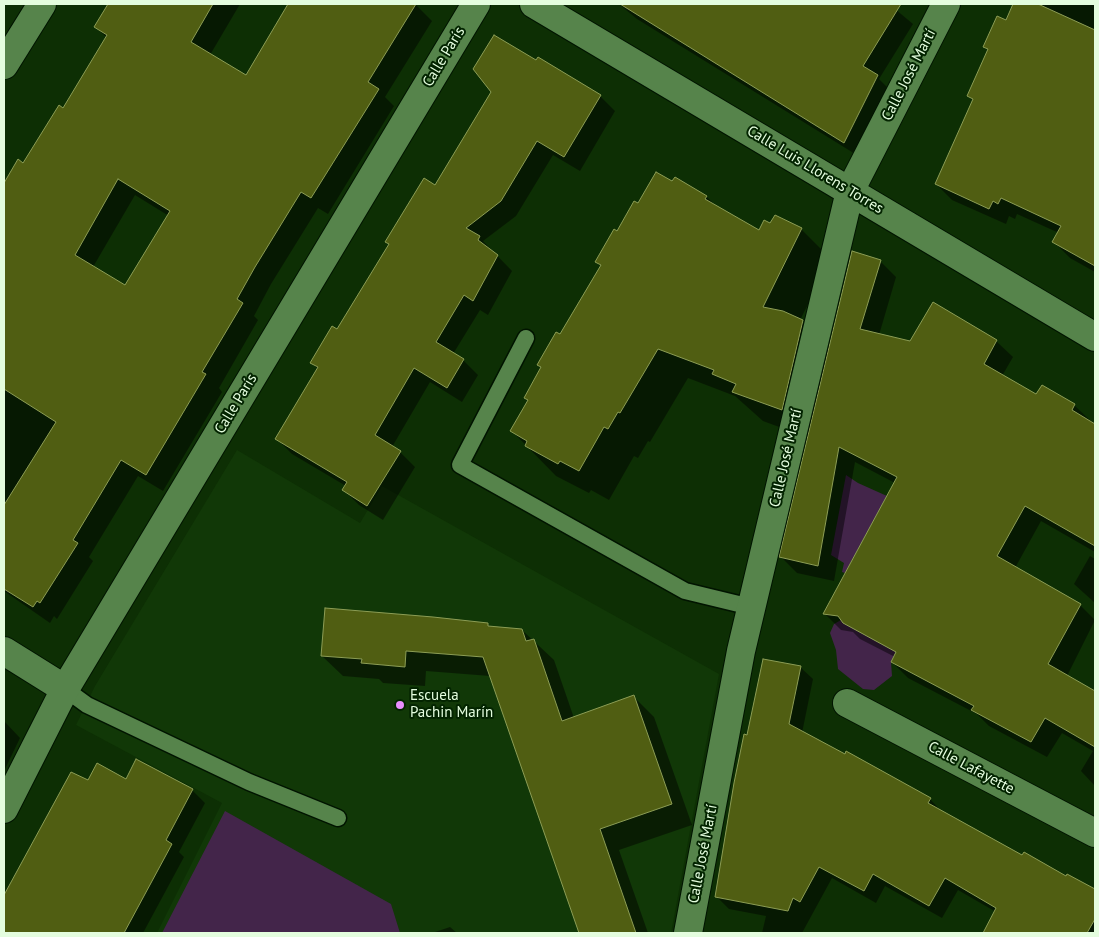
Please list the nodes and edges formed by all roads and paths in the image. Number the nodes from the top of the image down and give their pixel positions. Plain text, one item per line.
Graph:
1 (42, 4) edge
2 (476, 4) edge
3 (534, 4) edge
4 (946, 4) edge
5 (4, 65) edge
6 (850, 191) junction
7 (1095, 337) edge
8 (526, 338) dead end
9 (751, 607) junction
10 (4, 651) edge
11 (65, 689) junction
12 (848, 703) dead end
13 (4, 809) edge
14 (338, 818) dead end
15 (1095, 833) edge
16 (688, 933) edge

1 - 5 street
2 - 11 street, Calle París
3 - 6 street, Calle Luis Llorens Torres
4 - 6 street, Calle José Martí
6 - 7 street, Calle Luis Llorens Torres
6 - 9 street, Calle José Martí
8 - 9 lane
9 - 16 street, Calle José Martí
10 - 11 street
11 - 13 street, Calle París
11 - 14 lane
12 - 15 street, Calle Lafayette

